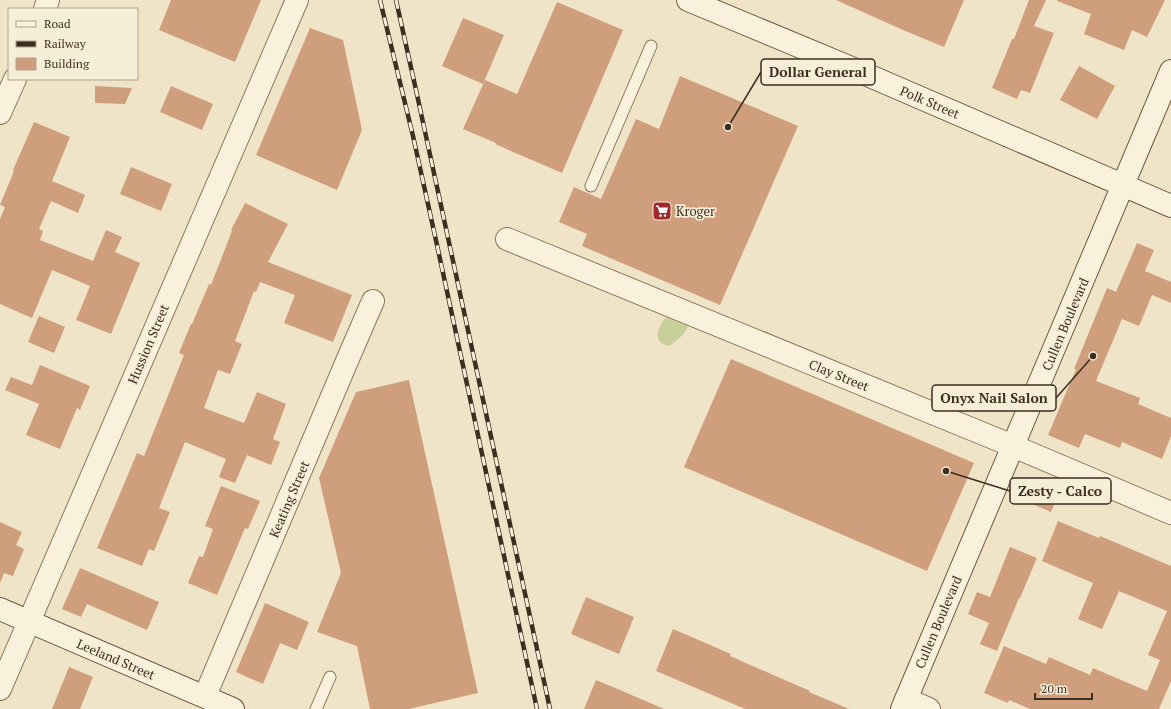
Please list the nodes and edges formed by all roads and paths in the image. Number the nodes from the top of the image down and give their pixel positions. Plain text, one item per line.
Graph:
1 (297, 0) edge
2 (688, 0) edge
3 (651, 46) dead end
4 (1171, 71) edge
5 (15, 80) edge
6 (0, 113) edge
7 (591, 186) dead end
8 (1123, 186) junction
9 (1171, 206) edge
10 (507, 239) dead end
11 (373, 301) dead end
12 (1013, 446) junction
13 (1171, 513) edge
14 (0, 609) edge
15 (29, 622) junction
16 (330, 677) dead end
17 (0, 689) edge
18 (205, 696) junction
19 (904, 704) edge
20 (232, 709) edge
21 (316, 709) edge
22 (929, 709) edge

1 - 15 street, Hussion Street
2 - 8 street, Polk Street
3 - 7 lane
4 - 8 street, Cullen Boulevard
5 - 6 street
8 - 9 street, Polk Street
8 - 12 street, Cullen Boulevard
10 - 12 street, Clay Street
11 - 18 street, Keating Street
12 - 13 street, Clay Street
12 - 19 street, Cullen Boulevard
14 - 15 street, Leeland Street
15 - 17 street, Hussion Street
15 - 18 street, Leeland Street
16 - 21 lane
18 - 20 street, Leeland Street
19 - 22 street

